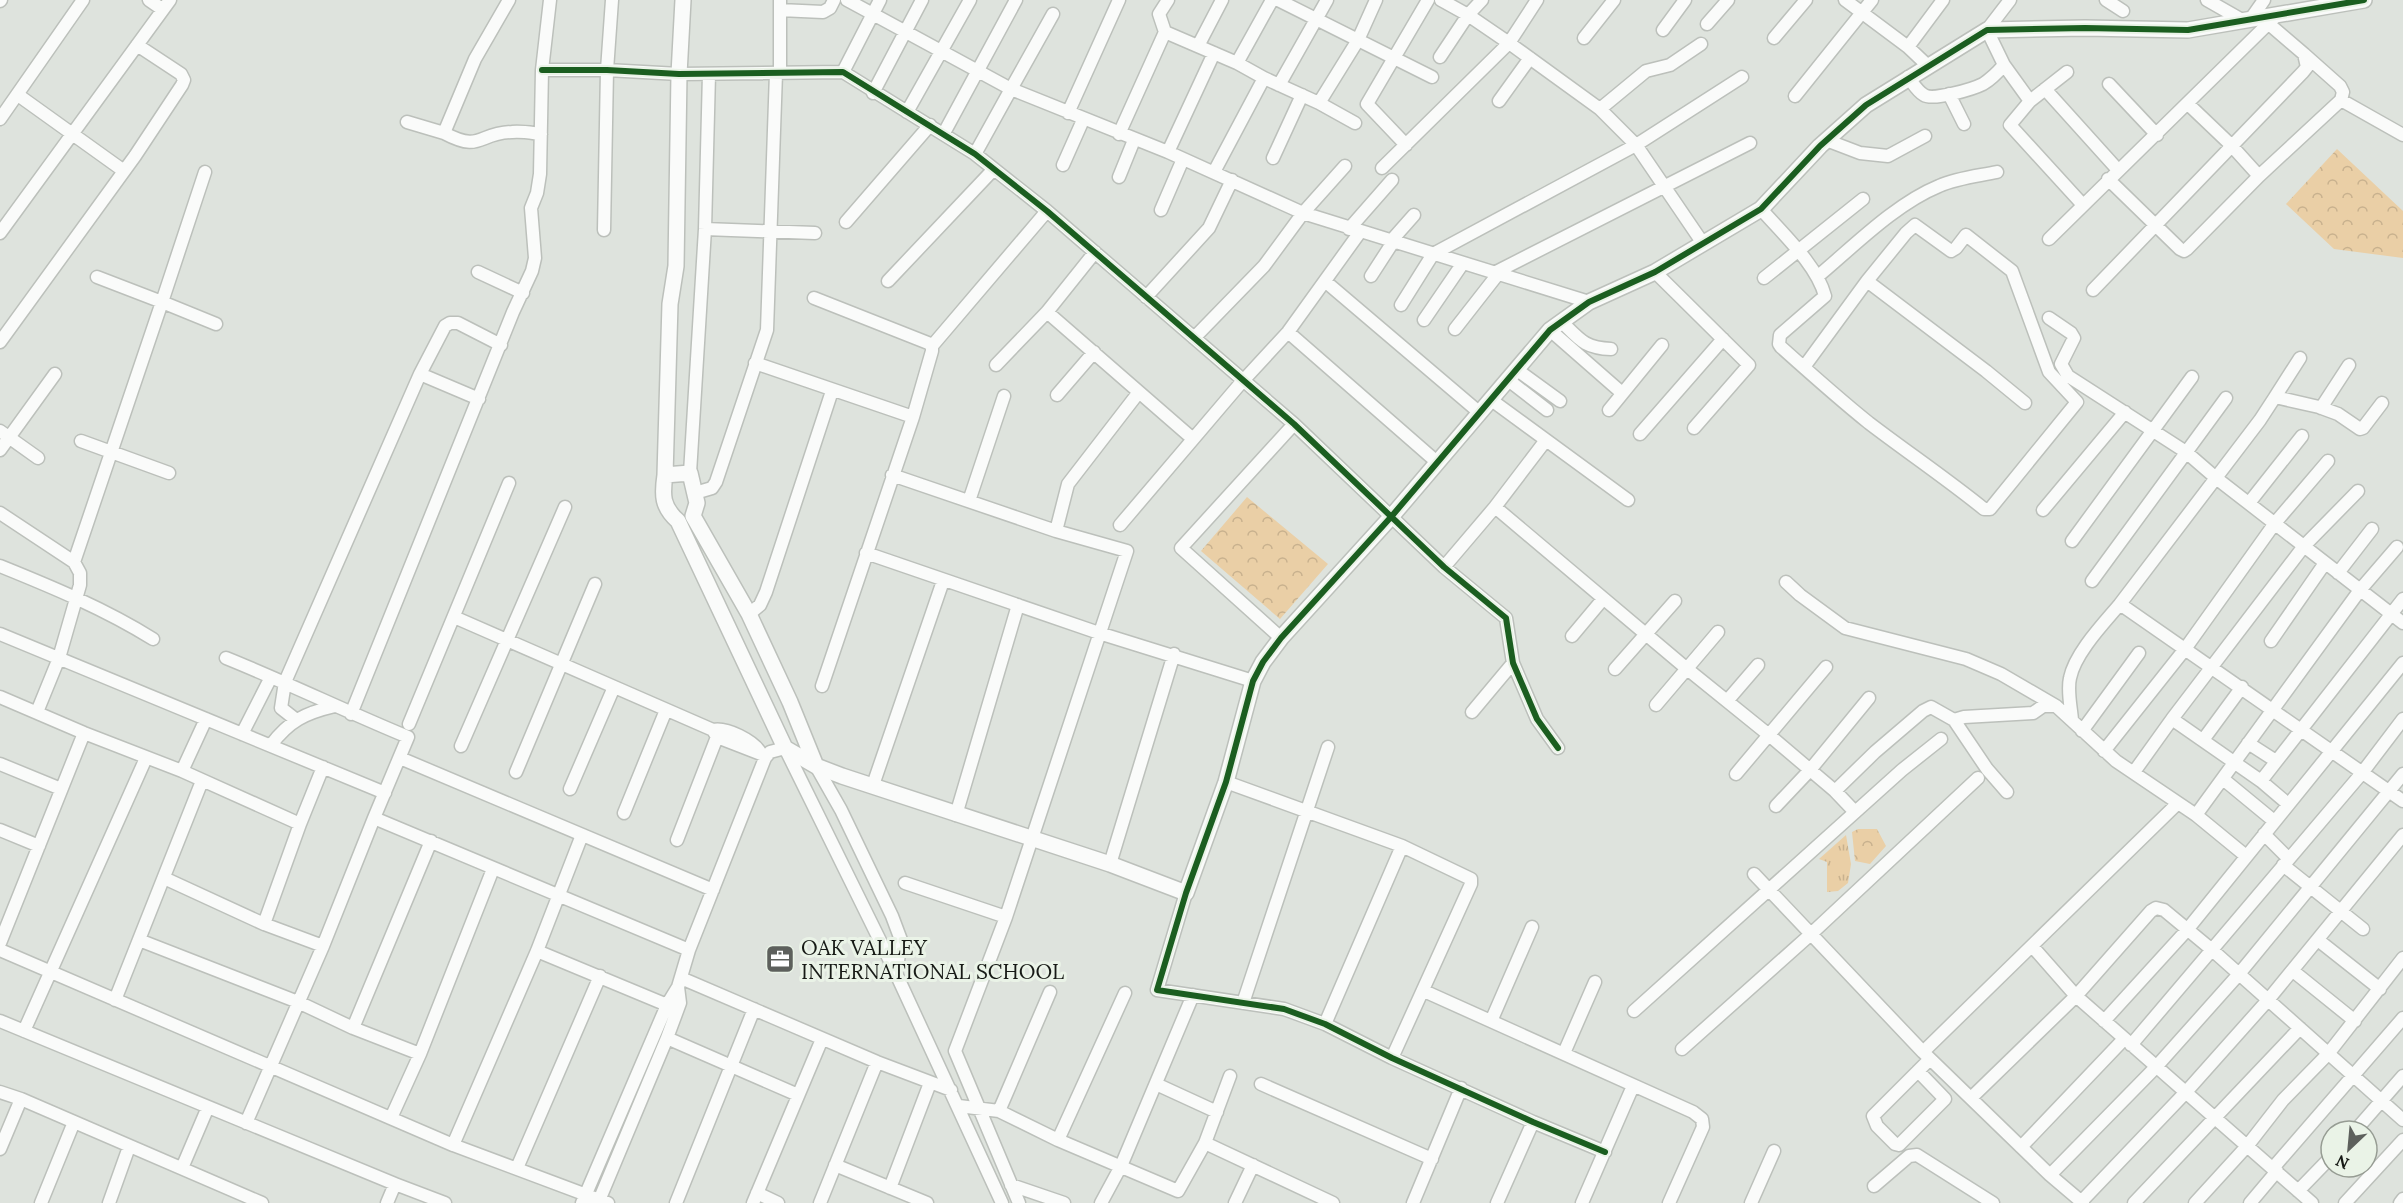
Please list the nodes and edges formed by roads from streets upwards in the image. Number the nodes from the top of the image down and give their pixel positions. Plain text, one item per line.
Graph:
1 (82, 0) edge
2 (149, 0) edge
3 (509, 0) edge
4 (550, 0) edge
5 (612, 0) edge
6 (683, 0) edge
7 (834, 0) edge
8 (847, 0) edge
9 (880, 0) edge
10 (922, 0) edge
11 (970, 0) edge
12 (1016, 0) edge
13 (1119, 0) edge
14 (1167, 0) edge
15 (1222, 0) edge
16 (1272, 0) edge
17 (1278, 0) edge
18 (1327, 0) edge
19 (1376, 0) edge
20 (1428, 0) edge
21 (1441, 0) edge
22 (1482, 0) edge
23 (1537, 0) edge
24 (1614, 0) edge
25 (1685, 0) edge
26 (1728, 0) edge
27 (1806, 0) edge
28 (1845, 0) edge
29 (1872, 0) edge
30 (1942, 0) edge
31 (2010, 0) edge
32 (2106, 0) edge
33 (2208, 0) edge
34 (2264, 0) edge
35 (2354, 1) edge
36 (166, 5) edge
37 (780, 5) edge
38 (2123, 11) dead end
39 (1863, 13) junction
40 (872, 14) junction
41 (1053, 14) dead end
42 (1468, 15) junction
43 (2274, 18) junction
44 (1317, 20) junction
45 (2246, 20) junction
46 (1707, 24) dead end
47 (1663, 30) dead end
48 (1987, 30) junction
49 (905, 32) junction
50 (1165, 32) junction
51 (1584, 38) dead end
52 (1774, 38) dead end
53 (1358, 40) junction
54 (1509, 43) junction
55 (1701, 44) dead end
56 (137, 45) junction
57 (1198, 46) junction
58 (1908, 47) junction
59 (941, 52) junction
60 (1214, 53) junction
61 (2304, 54) junction
62 (1440, 57) dead end
63 (1393, 58) junction
64 (1530, 58) junction
65 (1237, 63) junction
66 (1927, 65) junction
67 (2004, 65) junction
68 (542, 70) junction
69 (607, 70) junction
70 (977, 71) junction
71 (843, 72) junction
72 (2067, 72) dead end
73 (778, 73) junction
74 (679, 74) junction
75 (709, 74) junction
76 (1432, 77) dead end
77 (1742, 77) dead end
78 (1908, 77) junction
79 (1264, 78) junction
80 (2109, 84) dead end
81 (1280, 85) junction
82 (1011, 89) junction
83 (2045, 89) junction
84 (873, 93) junction
85 (1949, 94) junction
86 (18, 95) junction
87 (1302, 95) junction
88 (1795, 96) dead end
89 (2030, 100) junction
90 (2341, 100) junction
91 (1498, 101) dead end
92 (1319, 103) junction
93 (2188, 104) junction
94 (1600, 109) junction
95 (907, 112) junction
96 (1068, 114) junction
97 (0, 119) edge
98 (1083, 120) junction
99 (407, 122) dead end
100 (1355, 123) dead end
101 (1964, 124) dead end
102 (930, 125) junction
103 (444, 133) junction
104 (944, 133) junction
105 (541, 134) junction
106 (1119, 134) junction
107 (71, 135) junction
108 (2157, 135) junction
109 (2403, 135) edge
110 (1925, 136) dead end
111 (1134, 140) junction
112 (1750, 143) dead end
113 (1406, 145) junction
114 (1636, 145) junction
115 (2231, 145) junction
116 (1819, 147) junction
117 (1168, 152) junction
118 (975, 154) junction
119 (1273, 158) dead end
120 (1183, 159) junction
121 (1064, 165) dead end
122 (1345, 166) dead end
123 (1382, 168) dead end
124 (993, 170) junction
125 (2118, 170) junction
126 (124, 171) junction
127 (206, 172) dead end
128 (1215, 172) junction
129 (1997, 172) dead end
130 (2259, 176) junction
131 (1119, 177) dead end
132 (2108, 179) junction
133 (1232, 180) junction
134 (1392, 180) dead end
135 (1664, 189) junction
136 (1863, 199) dead end
137 (2083, 205) junction
138 (1761, 209) junction
139 (1161, 210) dead end
140 (1047, 211) junction
141 (1303, 213) junction
142 (1414, 215) dead end
143 (846, 222) dead end
144 (2156, 226) junction
145 (705, 229) junction
146 (604, 230) dead end
147 (771, 230) junction
148 (1355, 231) junction
149 (0, 233) edge
150 (815, 233) dead end
151 (2049, 239) dead end
152 (1392, 242) junction
153 (1702, 242) junction
154 (1095, 252) junction
155 (1798, 252) junction
156 (1433, 254) junction
157 (1463, 263) junction
158 (478, 272) dead end
159 (1654, 272) junction
160 (1496, 274) junction
161 (1371, 276) dead end
162 (97, 277) dead end
163 (1817, 277) junction
164 (1764, 278) dead end
165 (888, 281) dead end
166 (1867, 281) junction
167 (1326, 282) junction
168 (2093, 290) dead end
169 (523, 293) junction
170 (1146, 297) junction
171 (814, 298) dead end
172 (162, 302) junction
173 (1589, 302) junction
174 (1401, 305) dead end
175 (1047, 312) junction
176 (2049, 318) dead end
177 (1424, 320) dead end
178 (216, 324) dead end
179 (1556, 326) junction
180 (1455, 329) dead end
181 (1288, 332) junction
182 (1194, 338) junction
183 (1723, 339) junction
184 (0, 342) edge
185 (501, 345) junction
186 (1662, 345) dead end
187 (932, 346) junction
188 (1611, 349) dead end
189 (1094, 352) junction
190 (2300, 358) dead end
191 (755, 363) junction
192 (2349, 364) dead end
193 (996, 365) dead end
194 (1804, 367) junction
195 (55, 374) dead end
196 (420, 374) junction
197 (1511, 374) junction
198 (2192, 377) dead end
199 (1243, 381) junction
200 (832, 391) junction
201 (1139, 392) junction
202 (1622, 393) junction
203 (1057, 395) dead end
204 (1004, 396) dead end
205 (2226, 398) dead end
206 (2274, 398) junction
207 (479, 399) junction
208 (1490, 399) junction
209 (1560, 401) dead end
210 (2025, 403) dead end
211 (2382, 403) dead end
212 (2321, 408) junction
213 (1547, 410) dead end
214 (1609, 410) dead end
215 (2126, 412) junction
216 (1480, 413) junction
217 (913, 417) junction
218 (1294, 424) junction
219 (1694, 428) dead end
220 (2154, 430) junction
221 (4, 434) edge
222 (1640, 434) dead end
223 (2302, 436) dead end
224 (1193, 439) junction
225 (1546, 440) junction
226 (81, 441) dead end
227 (0, 450) edge
228 (112, 452) junction
229 (2186, 452) junction
230 (38, 458) dead end
231 (2328, 461) dead end
232 (1438, 463) junction
233 (169, 473) dead end
234 (690, 473) junction
235 (665, 475) junction
236 (892, 475) junction
237 (2216, 478) junction
238 (509, 483) dead end
239 (2358, 491) dead end
240 (695, 493) junction
241 (1628, 500) dead end
242 (969, 501) junction
243 (2248, 503) junction
244 (565, 507) dead end
245 (1494, 507) junction
246 (2043, 510) dead end
247 (0, 513) edge
248 (1391, 517) junction
249 (2275, 523) junction
250 (698, 525) junction
251 (1120, 525) dead end
252 (2372, 529) dead end
253 (1056, 531) junction
254 (683, 532) junction
255 (2072, 541) dead end
256 (2304, 546) junction
257 (2397, 547) dead end
258 (866, 553) junction
259 (74, 562) junction
260 (2325, 562) junction
261 (0, 566) edge
262 (1444, 567) junction
263 (2338, 573) junction
264 (944, 581) junction
265 (2092, 581) dead end
266 (1786, 582) dead end
267 (595, 584) dead end
268 (2360, 590) junction
269 (76, 598) junction
270 (1604, 599) junction
271 (2403, 599) edge
272 (1675, 601) dead end
273 (1018, 604) junction
274 (2120, 604) junction
275 (754, 610) junction
276 (2391, 614) junction
277 (454, 617) junction
278 (2403, 623) edge
279 (1718, 632) dead end
280 (1099, 633) junction
281 (0, 634) edge
282 (1646, 634) junction
283 (1572, 636) dead end
284 (1281, 638) junction
285 (153, 639) dead end
286 (507, 640) junction
287 (2271, 641) dead end
288 (2185, 649) junction
289 (2139, 653) dead end
290 (1174, 654) junction
291 (59, 658) junction
292 (226, 658) dead end
293 (1513, 663) junction
294 (2403, 663) edge
295 (562, 664) junction
296 (1758, 665) dead end
297 (2212, 666) junction
298 (1826, 667) dead end
299 (1686, 668) junction
300 (1615, 669) dead end
301 (271, 677) junction
302 (1253, 681) junction
303 (285, 682) junction
304 (822, 686) dead end
305 (614, 687) junction
306 (2242, 687) junction
307 (0, 697) edge
308 (1869, 698) dead end
309 (1727, 701) junction
310 (1656, 705) dead end
311 (335, 706) junction
312 (2056, 706) junction
313 (2273, 708) junction
314 (666, 710) junction
315 (37, 712) junction
316 (1472, 712) dead end
317 (351, 714) junction
318 (206, 719) junction
319 (295, 719) junction
320 (2172, 719) junction
321 (2403, 719) edge
322 (1954, 720) junction
323 (2072, 720) junction
324 (409, 724) dead end
325 (2300, 728) junction
326 (2082, 731) junction
327 (84, 733) junction
328 (716, 733) junction
329 (242, 734) junction
330 (1769, 735) junction
331 (1941, 739) dead end
332 (2203, 740) junction
333 (2248, 743) junction
334 (271, 746) junction
335 (461, 746) dead end
336 (1328, 747) dead end
337 (785, 748) junction
338 (1558, 748) dead end
339 (2104, 751) junction
340 (2331, 751) junction
341 (763, 754) junction
342 (146, 758) junction
343 (400, 758) junction
344 (2276, 761) junction
345 (2233, 762) junction
346 (0, 764) edge
347 (816, 766) junction
348 (323, 767) junction
349 (1810, 770) junction
350 (182, 771) junction
351 (516, 772) dead end
352 (2134, 772) junction
353 (2362, 773) junction
354 (1736, 774) dead end
355 (2403, 774) edge
356 (1978, 778) dead end
357 (2223, 779) junction
358 (202, 781) junction
359 (2260, 781) junction
360 (1226, 782) junction
361 (873, 785) junction
362 (61, 789) junction
363 (570, 789) dead end
364 (1835, 791) junction
365 (2389, 791) junction
366 (2007, 792) dead end
367 (385, 793) junction
368 (2403, 801) edge
369 (2178, 803) junction
370 (2288, 804) junction
371 (1776, 806) dead end
372 (1305, 812) junction
373 (1855, 812) junction
374 (624, 813) dead end
375 (956, 815) junction
376 (2196, 815) junction
377 (374, 818) junction
378 (2274, 821) junction
379 (300, 824) junction
380 (0, 830) edge
381 (2264, 834) junction
382 (582, 835) junction
383 (1033, 839) junction
384 (677, 840) dead end
385 (431, 841) junction
386 (2401, 843) edge
387 (39, 846) junction
388 (1402, 846) junction
389 (2246, 856) junction
390 (2286, 862) junction
391 (1110, 864) junction
392 (493, 868) junction
393 (1754, 874) dead end
394 (164, 878) junction
395 (905, 883) dead end
396 (2311, 887) junction
397 (1770, 889) junction
398 (713, 890) junction
399 (1186, 892) junction
400 (560, 895) junction
401 (2341, 911) junction
402 (1006, 917) junction
403 (264, 924) junction
404 (1532, 927) dead end
405 (2362, 929) dead end
406 (2187, 930) junction
407 (1811, 934) junction
408 (139, 940) junction
409 (2318, 940) junction
410 (0, 943) edge
411 (323, 946) junction
412 (2032, 946) junction
413 (0, 950) edge
414 (689, 950) junction
415 (2211, 950) junction
416 (537, 951) junction
417 (2403, 958) edge
418 (893, 967) junction
419 (2293, 971) junction
420 (51, 972) junction
421 (2239, 974) junction
422 (600, 976) junction
423 (1595, 982) dead end
424 (680, 983) junction
425 (2380, 989) junction
426 (1424, 990) junction
427 (1050, 992) dead end
428 (1125, 993) dead end
429 (1193, 995) junction
430 (2076, 996) junction
431 (115, 1000) junction
432 (2268, 1000) junction
433 (298, 1002) junction
434 (1243, 1003) junction
435 (667, 1005) junction
436 (754, 1009) junction
437 (1634, 1011) dead end
438 (2403, 1018) edge
439 (1492, 1019) junction
440 (0, 1021) edge
441 (2104, 1021) junction
442 (2355, 1021) junction
443 (1325, 1024) junction
444 (353, 1028) junction
445 (2300, 1028) junction
446 (24, 1031) junction
447 (667, 1038) junction
448 (822, 1039) junction
449 (2127, 1042) junction
450 (1682, 1049) dead end
451 (1564, 1053) junction
452 (420, 1054) junction
453 (2328, 1054) junction
454 (1927, 1055) junction
455 (1392, 1058) junction
456 (877, 1062) junction
457 (731, 1066) junction
458 (271, 1067) junction
459 (2156, 1067) junction
460 (1918, 1071) junction
461 (1230, 1076) dead end
462 (2403, 1076) edge
463 (2353, 1078) junction
464 (930, 1083) junction
465 (1156, 1084) junction
466 (1262, 1084) dead end
467 (1633, 1086) junction
468 (1461, 1088) junction
469 (951, 1090) junction
470 (0, 1092) edge
471 (2186, 1092) junction
472 (798, 1095) junction
473 (1971, 1098) junction
474 (21, 1099) junction
475 (2381, 1102) junction
476 (208, 1107) junction
477 (968, 1107) junction
478 (999, 1111) junction
479 (1217, 1112) junction
480 (391, 1118) junction
481 (2215, 1119) junction
482 (2366, 1119) edge
483 (2403, 1120) edge
484 (74, 1122) junction
485 (1533, 1122) junction
486 (246, 1123) junction
487 (1058, 1140) junction
488 (2403, 1140) edge
489 (1205, 1143) junction
490 (453, 1145) junction
491 (2248, 1145) junction
492 (129, 1147) junction
493 (2021, 1147) junction
494 (0, 1149) edge
495 (1774, 1151) dead end
496 (1605, 1152) junction
497 (1432, 1159) junction
498 (835, 1165) junction
499 (1253, 1165) junction
500 (1121, 1167) junction
501 (182, 1168) junction
502 (517, 1168) junction
503 (2275, 1169) junction
504 (2050, 1175) junction
505 (2319, 1176) edge
506 (1003, 1181) junction
507 (395, 1184) junction
508 (1874, 1186) dead end
509 (890, 1188) junction
510 (755, 1198) edge
511 (1307, 1198) edge
512 (584, 1199) edge
513 (2305, 1199) edge
514 (2403, 1199) edge
515 (602, 1202) edge
516 (41, 1203) edge
517 (109, 1203) edge
518 (262, 1203) edge
519 (387, 1203) edge
520 (445, 1203) edge
521 (676, 1203) edge
522 (778, 1203) edge
523 (820, 1203) edge
524 (927, 1203) edge
525 (1002, 1203) edge
526 (1019, 1203) edge
527 (1064, 1203) edge
528 (1101, 1203) edge
529 (1235, 1203) edge
530 (1333, 1203) edge
531 (1413, 1203) edge
532 (1497, 1203) edge
533 (1582, 1203) edge
534 (1669, 1203) edge
535 (1751, 1203) edge
536 (1993, 1203) edge
537 (2082, 1203) edge
538 (2134, 1203) edge
539 (2195, 1203) edge
540 (2250, 1203) edge
541 (2345, 1203) edge
542 (2400, 1203) edge

1 - 86 street
2 - 36 street
3 - 103 street
4 - 68 street
5 - 69 street
6 - 74 street
7 - 37 street
8 - 40 street
9 - 40 street
10 - 49 street
11 - 59 street
12 - 70 street
13 - 96 street
14 - 50 street
15 - 57 street
16 - 65 street
17 - 44 street
18 - 44 street
19 - 53 street
20 - 63 street
21 - 42 street
22 - 42 street
23 - 54 street
24 - 51 street
25 - 47 street
26 - 46 street
27 - 52 street
28 - 39 street
29 - 39 street
30 - 58 street
31 - 48 street
32 - 38 street
33 - 45 street
34 - 45 street
35 - 43 street
36 - 56 street
37 - 73 street
39 - 58 street
39 - 88 street
40 - 49 street
40 - 71 street
41 - 82 street
42 - 54 street
42 - 62 street
43 - 45 street
43 - 61 street
43 - 93 street
44 - 53 street
44 - 81 street
45 - 48 street
48 - 66 street
48 - 67 street
49 - 59 street
49 - 84 street
50 - 57 street
50 - 106 street
53 - 63 street
53 - 92 street
54 - 64 street
54 - 113 street
55 - 94 street
56 - 107 street
56 - 126 street
57 - 60 street
58 - 66 street
59 - 70 street
59 - 95 street
60 - 65 street
60 - 117 street
61 - 90 street
61 - 115 street
63 - 76 street
63 - 113 street
64 - 91 street
64 - 94 street
65 - 79 street
66 - 78 street
67 - 85 street
67 - 89 street
68 - 69 street
68 - 105 street
69 - 74 street
69 - 146 street
70 - 82 street
70 - 104 street
71 - 73 street
71 - 84 street
72 - 83 street
73 - 75 street
73 - 147 street
74 - 75 street
74 - 235 street
75 - 145 street
77 - 114 street
78 - 85 street
78 - 116 street
79 - 81 street
79 - 128 street
80 - 108 street
81 - 87 street
82 - 96 street
82 - 118 street
83 - 89 street
83 - 125 street
84 - 95 street
85 - 101 street
86 - 97 street
86 - 107 street
87 - 92 street
87 - 119 street
89 - 137 street
90 - 109 street
90 - 130 street
92 - 100 street
93 - 108 street
93 - 115 street
94 - 114 street
95 - 102 street
96 - 98 street
98 - 106 street
98 - 121 street
99 - 103 street
102 - 104 street
102 - 143 street
103 - 105 street
104 - 118 street
105 - 169 street
106 - 111 street
107 - 126 street
107 - 149 street
108 - 125 street
110 - 116 street
111 - 117 street
111 - 131 street
112 - 135 street
113 - 123 street
114 - 135 street
114 - 156 street
115 - 130 street
115 - 144 street
116 - 138 street
117 - 120 street
118 - 124 street
120 - 128 street
120 - 139 street
122 - 141 street
124 - 140 street
124 - 165 street
125 - 132 street
126 - 184 street
127 - 172 street
128 - 133 street
129 - 163 street
130 - 144 street
132 - 137 street
132 - 144 street
133 - 141 street
133 - 170 street
134 - 148 street
135 - 153 street
135 - 160 street
136 - 155 street
137 - 151 street
138 - 153 street
138 - 155 street
140 - 154 street
140 - 187 street
141 - 148 street
141 - 182 street
142 - 152 street
144 - 168 street
145 - 147 street
145 - 234 street
147 - 150 street
147 - 191 street
148 - 152 street
148 - 167 street
152 - 156 street
152 - 161 street
153 - 159 street
154 - 170 street
154 - 175 street
155 - 163 street
155 - 164 street
156 - 157 street
156 - 174 street
157 - 160 street
157 - 177 street
158 - 169 street
159 - 173 street
159 - 183 street
160 - 173 street
160 - 180 street
162 - 172 street
163 - 194 street
166 - 194 street
166 - 194 street
166 - 210 street
167 - 181 street
167 - 216 street
169 - 185 street
170 - 182 street
171 - 187 street
172 - 178 street
172 - 228 street
173 - 179 street
175 - 189 street
175 - 193 street
176 - 215 street
179 - 188 street
179 - 197 street
179 - 202 street
181 - 199 street
181 - 232 street
182 - 199 street
183 - 219 street
183 - 222 street
185 - 196 street
185 - 207 street
186 - 202 street
187 - 217 street
189 - 201 street
189 - 203 street
190 - 206 street
191 - 200 street
191 - 240 street
192 - 212 street
195 - 221 street
196 - 207 street
196 - 303 street
197 - 208 street
197 - 209 street
197 - 213 street
198 - 220 street
199 - 218 street
199 - 224 street
200 - 217 street
200 - 275 street
201 - 224 street
201 - 253 street
202 - 214 street
204 - 242 street
205 - 229 street
206 - 212 street
206 - 237 street
207 - 317 street
208 - 216 street
208 - 225 street
211 - 212 street
215 - 220 street
215 - 246 street
216 - 232 street
217 - 236 street
218 - 248 street
218 - 284 street
220 - 229 street
220 - 255 street
221 - 227 street
221 - 230 street
223 - 243 street
224 - 251 street
225 - 241 street
225 - 245 street
226 - 228 street
228 - 233 street
228 - 259 street
229 - 237 street
229 - 265 street
231 - 249 street
232 - 248 street
234 - 235 street
234 - 240 street
235 - 254 street
236 - 242 street
236 - 258 street
237 - 243 street
237 - 274 street
238 - 277 street
239 - 256 street
240 - 250 street
242 - 253 street
243 - 249 street
244 - 286 street
245 - 262 street
245 - 270 street
247 - 259 street
248 - 262 street
248 - 284 street
249 - 256 street
249 - 288 street
250 - 254 street
250 - 275 street
252 - 263 street
253 - 280 street
254 - 337 street
256 - 260 street
256 - 297 street
257 - 268 street
258 - 264 street
258 - 304 street
259 - 269 street
260 - 263 street
260 - 287 street
261 - 269 street
262 - 293 street
263 - 268 street
264 - 273 street
264 - 361 street
266 - 312 street
267 - 295 street
268 - 276 street
268 - 313 street
269 - 285 street
269 - 291 street
270 - 282 street
270 - 283 street
271 - 276 street
272 - 282 street
273 - 280 street
273 - 375 street
274 - 288 street
274 - 323 street
275 - 347 street
276 - 278 street
276 - 325 street
277 - 286 street
277 - 324 street
279 - 299 street
280 - 290 street
280 - 383 street
281 - 291 street
282 - 299 street
282 - 300 street
284 - 302 street
286 - 295 street
286 - 335 street
288 - 297 street
288 - 339 street
289 - 326 street
290 - 302 street
290 - 391 street
291 - 315 street
291 - 318 street
292 - 301 street
293 - 316 street
293 - 338 street
294 - 340 street
295 - 305 street
295 - 351 street
296 - 309 street
297 - 306 street
297 - 320 street
298 - 330 street
299 - 309 street
299 - 310 street
301 - 303 street
301 - 329 street
302 - 360 street
303 - 311 street
303 - 319 street
305 - 314 street
305 - 363 street
306 - 313 street
306 - 332 street
307 - 315 street
308 - 349 street
309 - 330 street
311 - 317 street
311 - 319 street
312 - 322 street
312 - 323 street
313 - 325 street
313 - 333 street
314 - 328 street
314 - 374 street
315 - 327 street
317 - 343 street
318 - 329 street
318 - 350 street
319 - 334 street
320 - 332 street
320 - 352 street
321 - 353 street
322 - 364 street
322 - 366 street
323 - 326 street
325 - 340 street
325 - 344 street
326 - 339 street
327 - 342 street
327 - 362 street
328 - 341 street
328 - 384 street
329 - 334 street
330 - 349 street
330 - 354 street
331 - 373 street
332 - 345 street
333 - 344 street
333 - 345 street
334 - 348 street
336 - 372 street
337 - 341 street
337 - 347 street
337 - 418 street
339 - 352 street
340 - 353 street
340 - 370 street
341 - 398 street
342 - 350 street
342 - 420 street
343 - 367 street
343 - 382 street
344 - 359 street
345 - 357 street
345 - 359 street
346 - 362 street
347 - 361 street
347 - 418 street
348 - 367 street
348 - 379 street
349 - 364 street
349 - 371 street
350 - 358 street
352 - 369 street
353 - 365 street
353 - 390 street
355 - 365 street
356 - 407 street
357 - 376 street
357 - 378 street
358 - 379 street
358 - 394 street
359 - 370 street
360 - 372 street
360 - 399 street
361 - 375 street
362 - 387 street
364 - 373 street
365 - 368 street
365 - 396 street
367 - 377 street
369 - 376 street
369 - 412 street
370 - 378 street
372 - 388 street
372 - 434 street
373 - 397 street
375 - 383 street
376 - 389 street
377 - 385 street
377 - 411 street
378 - 381 street
379 - 403 street
380 - 387 street
381 - 389 street
381 - 390 street
382 - 398 street
382 - 400 street
383 - 391 street
383 - 402 street
385 - 392 street
385 - 444 street
386 - 401 street
387 - 410 street
388 - 426 street
388 - 443 street
389 - 406 street
390 - 396 street
390 - 415 street
391 - 399 street
392 - 400 street
392 - 452 street
393 - 397 street
394 - 403 street
394 - 408 street
395 - 402 street
396 - 401 street
396 - 421 street
397 - 407 street
397 - 437 street
398 - 414 street
399 - 429 street
400 - 414 street
400 - 416 street
401 - 405 street
401 - 409 street
402 - 477 street
403 - 411 street
404 - 439 street
406 - 415 street
406 - 430 street
406 - 441 street
407 - 450 street
407 - 454 street
408 - 431 street
408 - 433 street
409 - 419 street
409 - 425 street
411 - 433 street
412 - 430 street
412 - 454 street
413 - 420 street
414 - 424 street
415 - 421 street
415 - 449 street
416 - 422 street
416 - 490 street
417 - 425 street
418 - 469 street
419 - 432 street
419 - 442 street
420 - 431 street
420 - 446 street
421 - 432 street
421 - 459 street
422 - 435 street
422 - 502 street
423 - 451 street
424 - 435 street
424 - 436 street
424 - 447 street
425 - 442 street
426 - 439 street
426 - 455 street
427 - 478 street
428 - 487 street
429 - 434 street
429 - 465 street
430 - 441 street
430 - 473 street
431 - 458 street
432 - 445 street
432 - 471 street
433 - 444 street
433 - 458 street
434 - 443 street
435 - 512 street
436 - 448 street
436 - 457 street
438 - 463 street
439 - 451 street
440 - 446 street
441 - 449 street
442 - 453 street
443 - 455 street
444 - 452 street
445 - 453 street
445 - 481 street
446 - 476 street
447 - 457 street
447 - 515 street
448 - 456 street
448 - 472 street
449 - 459 street
449 - 493 street
451 - 467 street
452 - 480 street
453 - 463 street
453 - 491 street
454 - 460 street
454 - 473 street
455 - 468 street
456 - 464 street
456 - 498 street
457 - 472 street
457 - 521 street
458 - 480 street
458 - 486 street
459 - 471 street
459 - 504 street
460 - 460 street
461 - 479 street
462 - 475 street
463 - 475 street
463 - 503 street
464 - 469 street
464 - 509 street
465 - 479 street
465 - 500 street
466 - 497 street
467 - 496 street
467 - 534 street
468 - 485 street
468 - 497 street
469 - 477 street
470 - 474 street
471 - 481 street
471 - 537 street
472 - 510 street
473 - 493 street
474 - 484 street
474 - 494 street
475 - 482 street
475 - 483 street
476 - 486 street
476 - 501 street
477 - 478 street
477 - 506 street
477 - 506 street
478 - 487 street
479 - 489 street
480 - 490 street
481 - 491 street
481 - 538 street
484 - 492 street
484 - 516 street
485 - 496 street
485 - 532 street
486 - 507 street
487 - 500 street
488 - 541 street
489 - 499 street
489 - 500 street
490 - 502 street
491 - 503 street
491 - 539 street
492 - 501 street
492 - 517 street
493 - 504 street
495 - 535 street
496 - 533 street
497 - 531 street
498 - 509 street
498 - 523 street
499 - 511 street
499 - 529 street
500 - 528 street
501 - 518 street
502 - 512 street
503 - 513 street
503 - 540 street
504 - 537 street
505 - 513 street
506 - 525 street
506 - 526 street
506 - 527 street
507 - 519 street
507 - 520 street
508 - 536 street
509 - 524 street
510 - 522 street
511 - 530 street
512 - 515 street
514 - 542 street

